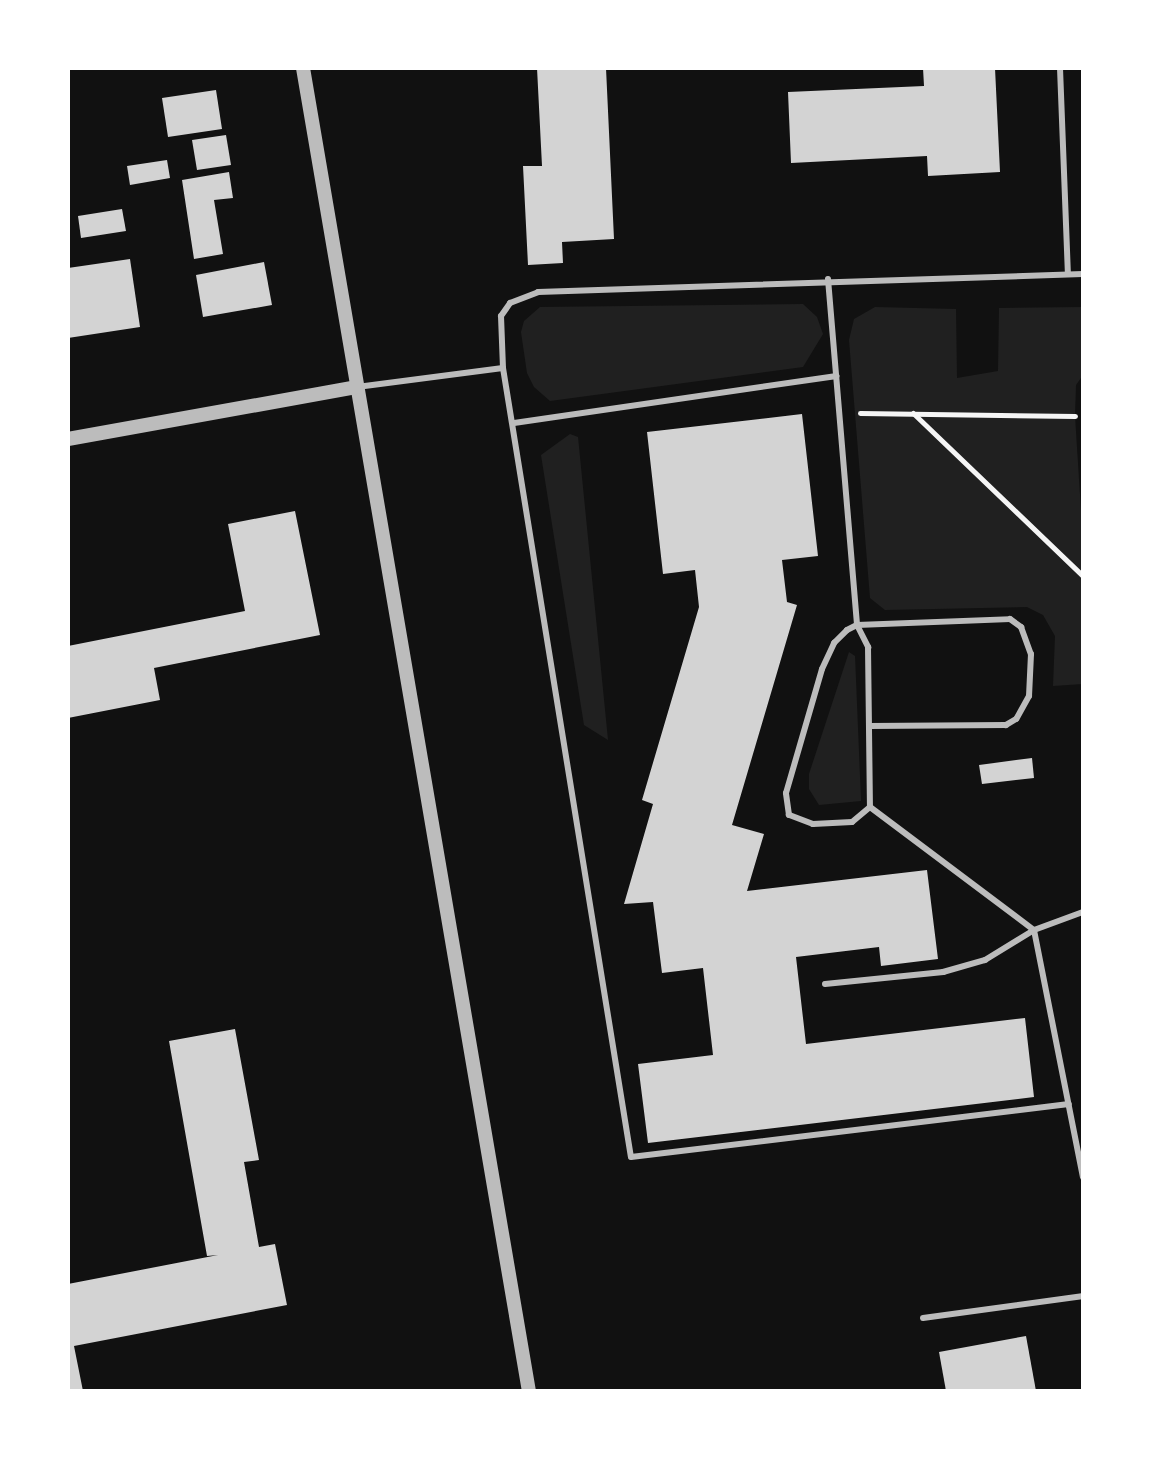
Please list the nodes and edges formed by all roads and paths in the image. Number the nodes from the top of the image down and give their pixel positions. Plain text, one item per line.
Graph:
1 (303, 68) edge
2 (1060, 68) edge
3 (1068, 274) junction
4 (1083, 274) edge
5 (828, 279) junction
6 (503, 368) junction
7 (837, 376) junction
8 (357, 387) junction
9 (854, 413) dead end
10 (913, 413) junction
11 (1075, 416) dead end
12 (514, 423) junction
13 (68, 439) edge
14 (1083, 576) edge
15 (857, 625) junction
16 (869, 726) junction
17 (870, 807) junction
18 (1083, 912) edge
19 (1034, 930) junction
20 (825, 984) dead end
21 (1069, 1104) junction
22 (1083, 1177) edge
23 (1083, 1296) edge
24 (923, 1318) dead end
25 (529, 1391) edge

1 - 8 street
2 - 3 lane
3 - 4 lane
3 - 5 lane
5 - 6 lane
5 - 7 lane
6 - 8 lane
6 - 12 lane
7 - 12 lane
7 - 15 lane
8 - 13 street
8 - 25 street
9 - 10 path
10 - 11 path
10 - 14 path
12 - 21 lane
15 - 16 lane
15 - 16 lane
15 - 17 lane
16 - 17 lane
17 - 19 lane
18 - 19 lane
19 - 20 lane
19 - 21 lane
21 - 22 lane
23 - 24 lane

